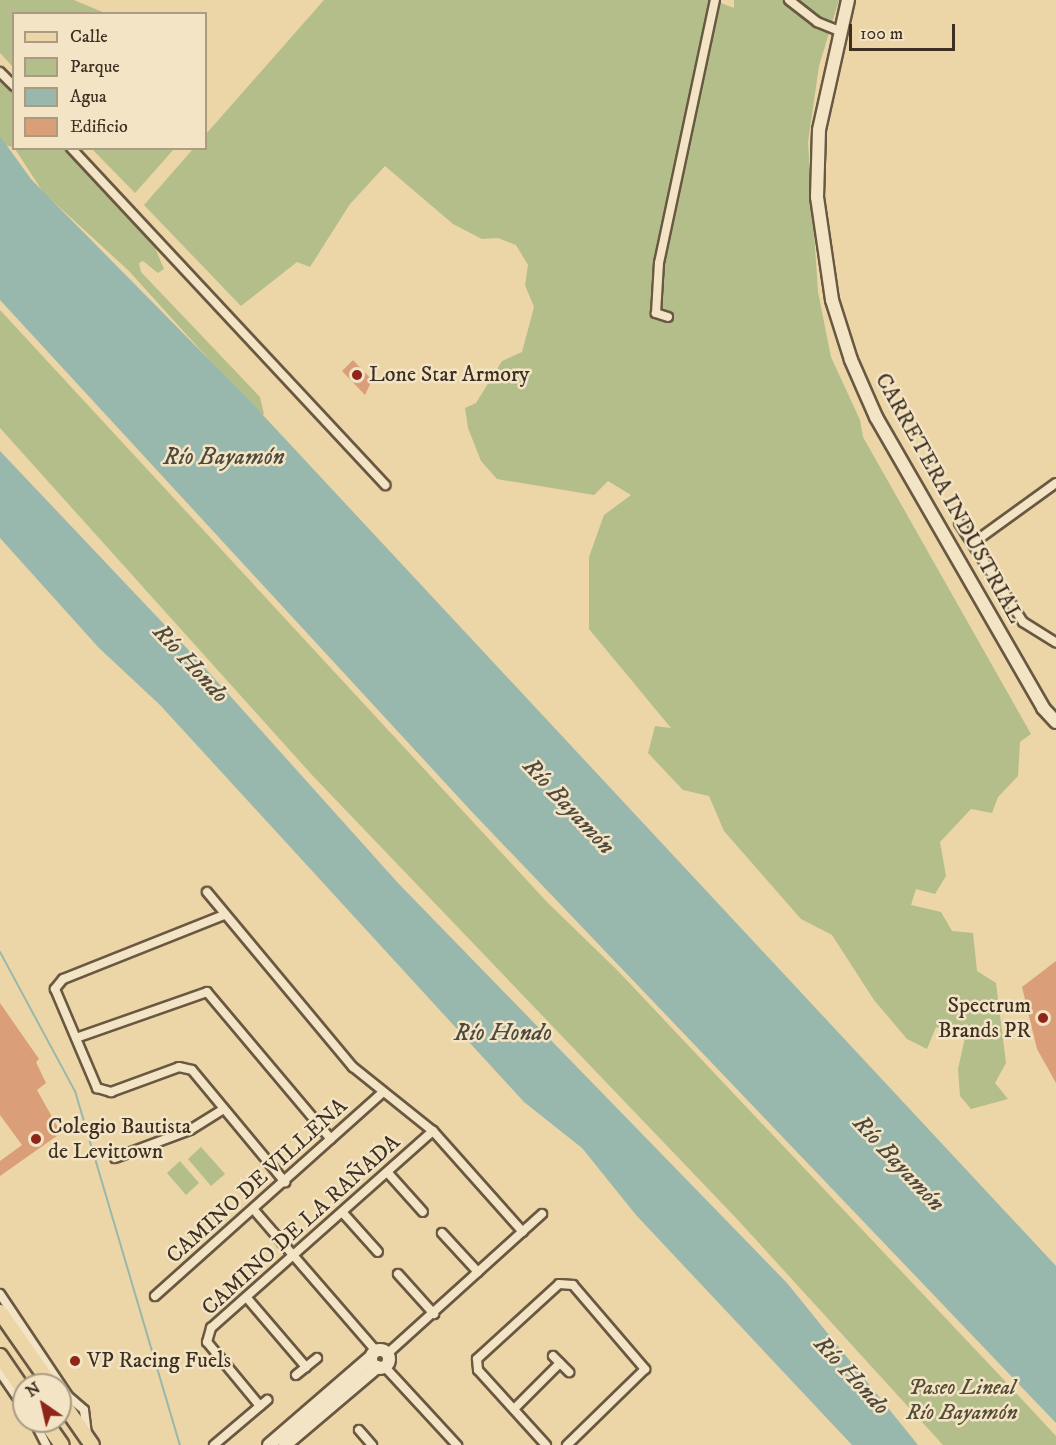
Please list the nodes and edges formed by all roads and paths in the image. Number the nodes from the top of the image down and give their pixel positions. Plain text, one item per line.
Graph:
1 (715, 0) edge
2 (789, 0) edge
3 (848, 0) edge
4 (839, 31) junction
5 (0, 72) edge
6 (12, 84) edge
7 (73, 150) edge
8 (668, 317) dead end
9 (1056, 483) edge
10 (385, 485) dead end
11 (959, 523) dead end
12 (973, 543) junction
13 (1056, 643) edge
14 (1056, 722) edge
15 (207, 892) dead end
16 (224, 915) junction
17 (76, 1038) junction
18 (383, 1092) junction
19 (223, 1109) junction
20 (433, 1131) junction
21 (331, 1139) junction
22 (115, 1158) dead end
23 (388, 1173) junction
24 (285, 1182) junction
25 (254, 1210) junction
26 (423, 1212) dead end
27 (343, 1214) junction
28 (542, 1214) dead end
29 (523, 1232) junction
30 (442, 1233) dead end
31 (378, 1252) dead end
32 (295, 1256) junction
33 (478, 1272) junction
34 (398, 1274) dead end
35 (0, 1294) edge
36 (155, 1296) dead end
37 (247, 1298) junction
38 (0, 1312) edge
39 (434, 1314) junction
40 (0, 1356) edge
41 (553, 1356) dead end
42 (317, 1358) dead end
43 (379, 1359) junction
44 (560, 1363) junction
45 (306, 1367) junction
46 (0, 1372) edge
47 (569, 1372) dead end
48 (43, 1373) edge
49 (12, 1374) edge
50 (296, 1375) dead end
51 (12, 1390) edge
52 (514, 1409) junction
53 (72, 1416) edge
54 (359, 1430) dead end
55 (90, 1442) edge
56 (214, 1445) edge
57 (269, 1445) edge
58 (285, 1445) edge
59 (372, 1445) edge
60 (457, 1445) edge
61 (546, 1445) edge
62 (567, 1445) edge

1 - 8 street
2 - 4 street
3 - 4 street, CARRETERA INDUSTRIAL
4 - 14 street, CARRETERA INDUSTRIAL
5 - 6 street
7 - 10 street
9 - 12 street
11 - 12 street
12 - 13 street
15 - 16 street
16 - 17 street
16 - 18 street
17 - 19 street
17 - 21 street
18 - 20 street
18 - 21 street, CAMINO DE VILLENA
19 - 22 street
19 - 24 street
20 - 23 street, CAMINO DE LA RAÑADA
20 - 29 street
21 - 24 street, CAMINO DE VILLENA
23 - 26 street
23 - 27 street, CAMINO DE LA RAÑADA
24 - 25 street, CAMINO DE VILLENA
25 - 32 street
25 - 36 street, CAMINO DE VILLENA
27 - 31 street
27 - 32 street, CAMINO DE LA RAÑADA
28 - 29 street
29 - 33 street
30 - 33 street
32 - 37 street, CAMINO DE LA RAÑADA
32 - 43 street
33 - 39 street
34 - 39 street
35 - 55 street
37 - 45 street
37 - 56 street, CAMINO DE LA RAÑADA
38 - 48 main road
39 - 43 street
40 - 49 main road
41 - 44 street
42 - 45 street
43 - 57 street
43 - 58 street
43 - 60 street
44 - 47 street
44 - 52 street
45 - 50 street
46 - 51 street
52 - 61 street
52 - 62 street
53 - 55 main road
54 - 59 street

